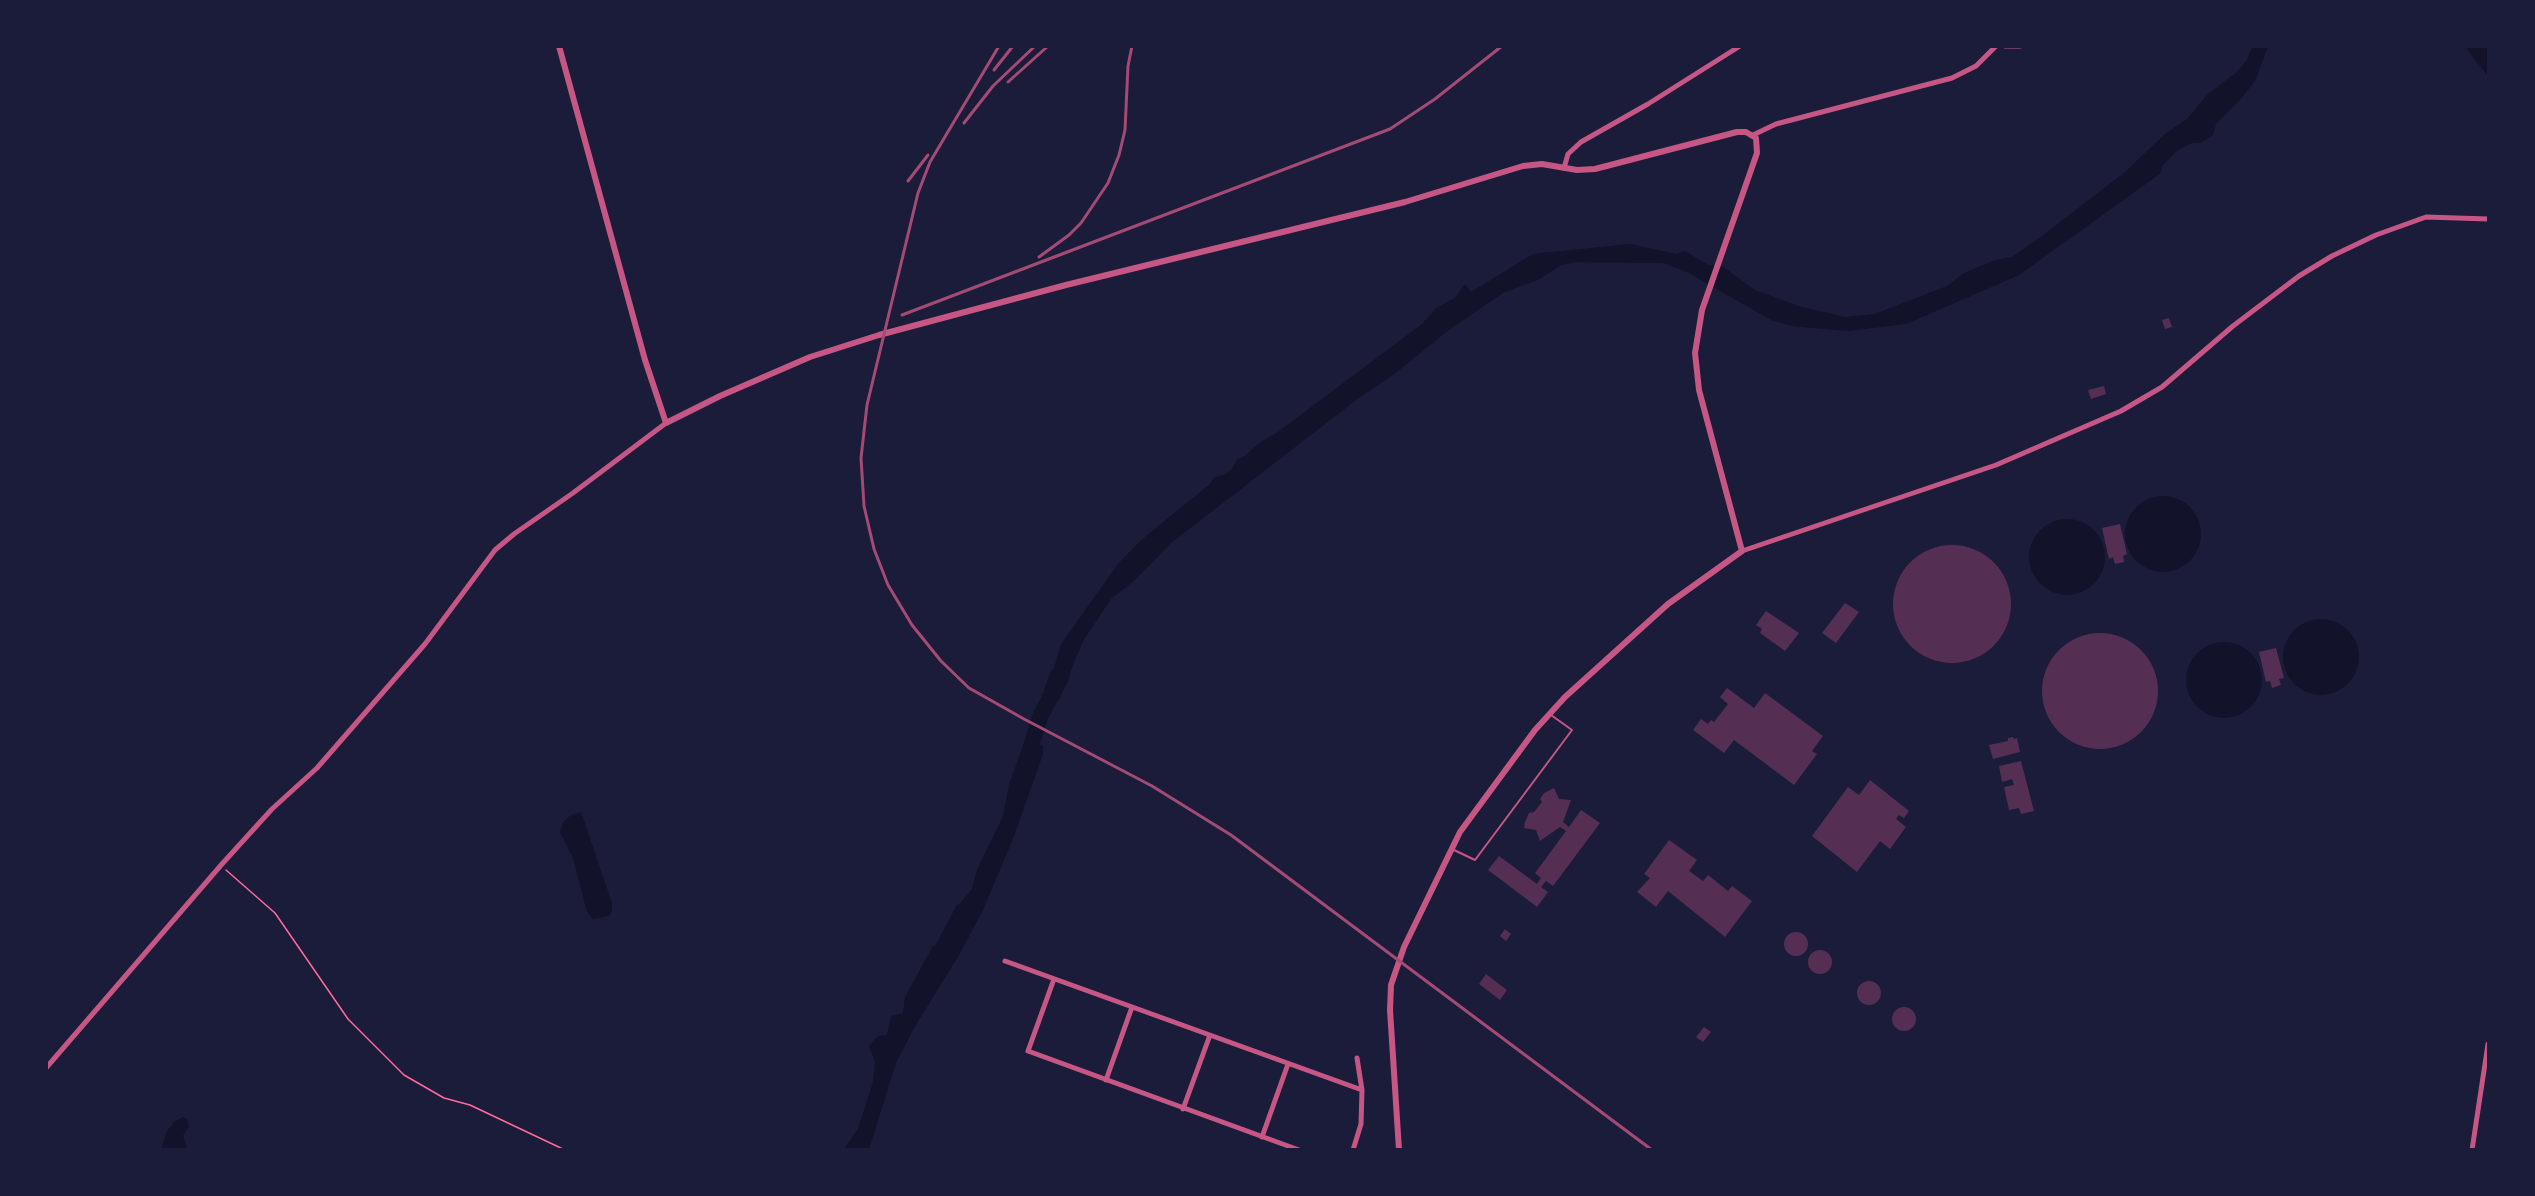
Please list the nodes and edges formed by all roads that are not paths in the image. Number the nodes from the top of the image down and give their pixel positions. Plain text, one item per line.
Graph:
1 (559, 46) edge
2 (1740, 46) edge
3 (1996, 46) edge
4 (2005, 46) edge
5 (2020, 46) edge
6 (1753, 135) junction
7 (1564, 168) junction
8 (2488, 219) edge
9 (666, 423) junction
10 (1742, 551) junction
11 (1549, 713) junction
12 (1452, 848) junction
13 (1005, 961) dead end
14 (1054, 979) junction
15 (1132, 1007) junction
16 (1210, 1035) junction
17 (2488, 1044) edge
18 (1357, 1058) dead end
19 (1288, 1064) junction
20 (46, 1068) edge
21 (1106, 1080) junction
22 (1362, 1090) junction
23 (1183, 1109) junction
24 (1262, 1137) junction
25 (1299, 1149) edge
26 (1353, 1149) edge
27 (1399, 1149) edge
28 (2472, 1149) edge

1 - 9 street
2 - 7 street
3 - 6 street
4 - 5 street
6 - 7 street
6 - 10 street
7 - 9 street
8 - 10 street
9 - 20 street
10 - 11 street
11 - 12 street
11 - 12 lane
12 - 27 street
13 - 14 street
14 - 15 street
14 - 21 street
15 - 16 street
15 - 21 street
16 - 19 street
16 - 23 street
17 - 28 street
18 - 22 street
19 - 22 street
19 - 24 street
21 - 23 street
22 - 26 street
23 - 24 street
24 - 25 street

